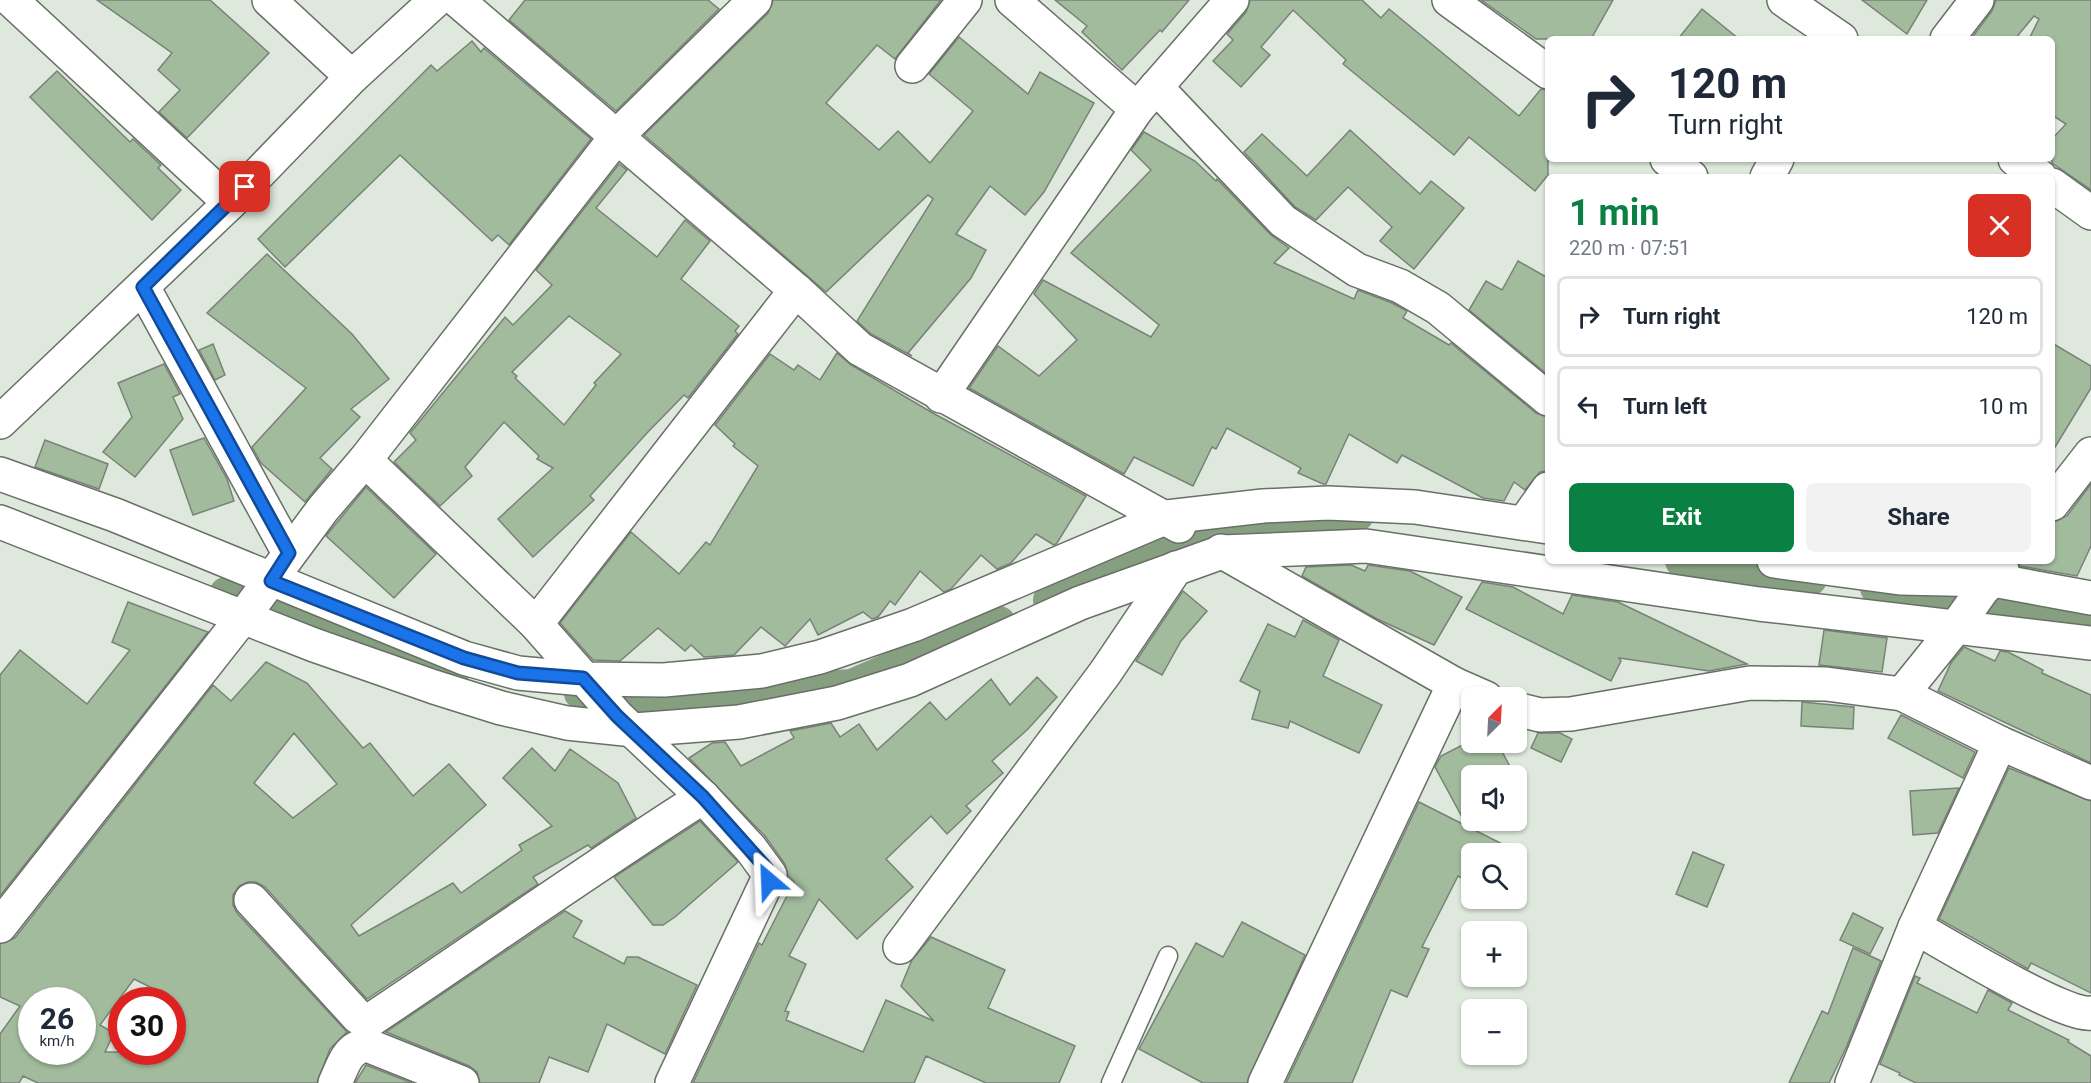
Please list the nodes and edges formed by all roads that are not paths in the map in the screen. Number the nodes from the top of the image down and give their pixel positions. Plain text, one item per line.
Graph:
1 (11, 0) edge
2 (269, 0) edge
3 (436, 0) edge
4 (457, 0) edge
5 (755, 0) edge
6 (965, 0) edge
7 (1012, 0) edge
8 (1232, 0) edge
9 (1449, 0) edge
10 (1784, 0) edge
11 (1977, 0) edge
12 (1837, 36) edge
13 (1949, 36) edge
14 (912, 66) dead end
15 (1545, 70) edge
16 (352, 77) junction
17 (1146, 98) junction
18 (617, 136) junction
19 (1671, 162) edge
20 (2019, 162) edge
21 (1687, 174) edge
22 (2036, 174) edge
23 (2055, 187) edge
24 (230, 203) junction
25 (2091, 213) edge
26 (143, 287) junction
27 (796, 290) junction
28 (941, 396) junction
29 (1545, 397) edge
30 (0, 422) edge
31 (2091, 454) edge
32 (365, 460) junction
33 (0, 474) edge
34 (1545, 498) edge
35 (2055, 500) edge
36 (1172, 521) junction
37 (0, 522) edge
38 (1536, 525) edge
39 (1219, 550) junction
40 (289, 553) junction
41 (1796, 564) edge
42 (1176, 568) junction
43 (1995, 577) edge
44 (2091, 598) edge
45 (257, 599) junction
46 (1958, 623) junction
47 (536, 624) junction
48 (2091, 643) edge
49 (586, 682) junction
50 (1454, 684) junction
51 (1461, 687) edge
52 (1902, 694) junction
53 (1527, 712) edge
54 (626, 723) junction
55 (2000, 743) junction
56 (2091, 783) edge
57 (703, 797) junction
58 (251, 900) dead end
59 (0, 926) edge
60 (1915, 927) junction
61 (900, 947) dead end
62 (1168, 957) dead end
63 (2091, 1012) edge
64 (335, 1083) edge
65 (462, 1083) edge
66 (672, 1083) edge
67 (1111, 1083) edge
68 (1265, 1083) edge
69 (1852, 1083) edge

1 - 24 street
2 - 16 street
3 - 16 street
4 - 18 street
5 - 18 street
6 - 14 street
7 - 17 street
8 - 17 street
9 - 15 street
10 - 12 street
11 - 13 street
16 - 24 street
17 - 28 street
17 - 29 street
18 - 27 street
18 - 32 street
19 - 21 street
20 - 22 street
23 - 25 street
24 - 26 street
26 - 30 street
26 - 40 street
27 - 28 street
27 - 47 street
28 - 36 street
31 - 35 street
32 - 40 street
32 - 47 street
33 - 45 street
34 - 38 street
36 - 38 street
36 - 39 street
36 - 49 street
37 - 45 street
39 - 42 street
39 - 46 street
39 - 50 street
40 - 45 street
41 - 43 street
42 - 54 street
42 - 61 street
43 - 44 street
43 - 46 street
45 - 49 street
45 - 54 street
45 - 59 street
46 - 48 street
46 - 52 street
47 - 49 street
49 - 54 street
50 - 51 street
50 - 68 street
52 - 53 street
52 - 55 street
54 - 57 street
55 - 56 street
55 - 60 street
57 - 58 street
57 - 66 street
60 - 63 street
60 - 69 street
62 - 67 lane
64 - 65 street

